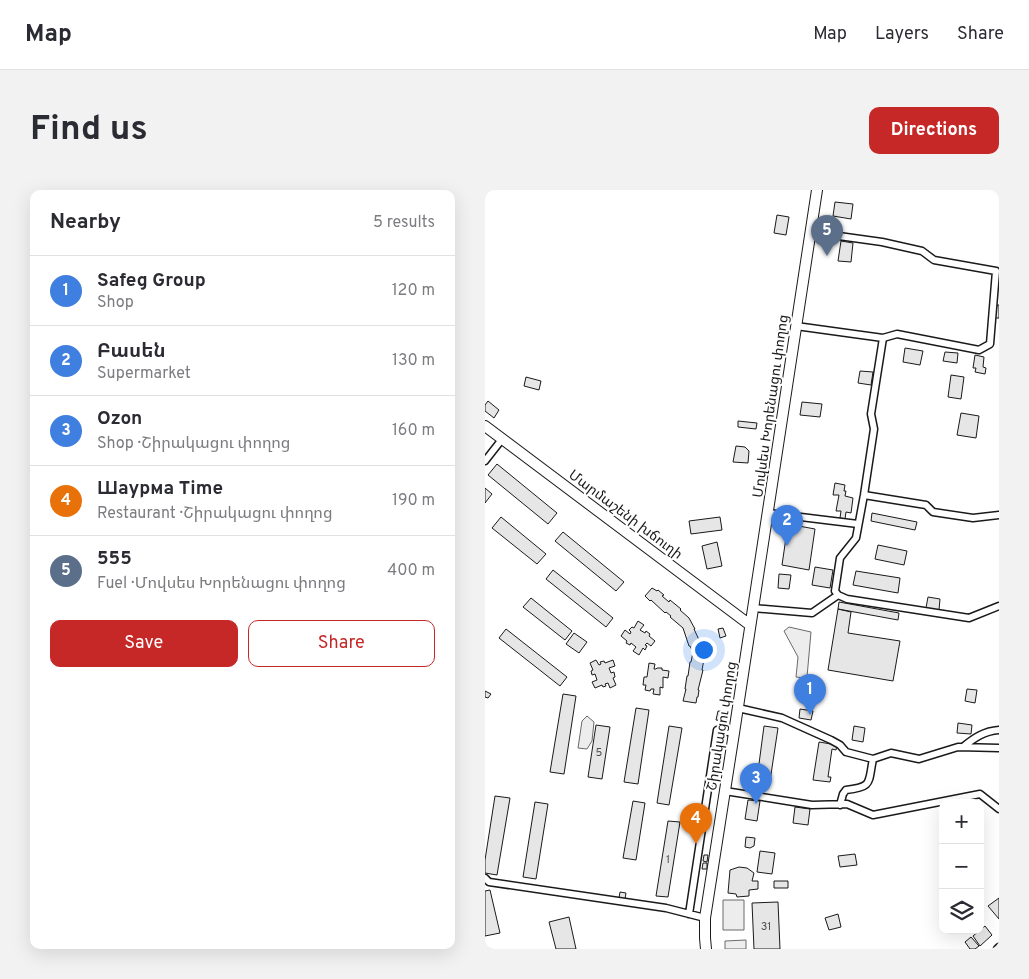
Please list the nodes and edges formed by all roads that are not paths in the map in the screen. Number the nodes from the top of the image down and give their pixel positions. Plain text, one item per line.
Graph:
1 (817, 190) edge
2 (810, 232) junction
3 (796, 326) junction
4 (883, 338) junction
5 (485, 426) edge
6 (503, 438) junction
7 (485, 461) edge
8 (864, 494) junction
9 (768, 513) junction
10 (999, 515) edge
11 (858, 524) junction
12 (838, 595) junction
13 (999, 606) edge
14 (753, 608) junction
15 (750, 625) junction
16 (738, 708) junction
17 (999, 730) edge
18 (734, 733) junction
19 (963, 747) junction
20 (999, 748) edge
21 (873, 759) junction
22 (725, 791) junction
23 (840, 805) junction
24 (999, 809) edge
25 (485, 878) edge
26 (689, 914) junction
27 (705, 918) junction
28 (706, 949) edge

1 - 2 main road, Մովսես Խորենացու փողոց
2 - 3 main road, Մովսես Խորենացու փողոց
2 - 4 street
3 - 4 street
3 - 9 main road, Մովսես Խորենացու փողոց
4 - 8 street
5 - 6 main road, Մարմաշենի խճուղի
6 - 7 street
6 - 15 main road, Մարմաշենի խճուղի
8 - 10 street
8 - 11 street
9 - 11 street
9 - 14 main road, Մովսես Խորենացու փողոց
11 - 12 street
12 - 13 street
12 - 14 street
14 - 15 main road, Մովսես Խորենացու փողոց
15 - 16 main road, Շիրակացու փողոց
16 - 18 main road, Շիրակացու փողոց
16 - 21 street
17 - 19 street
18 - 22 main road, Շիրակացու փողոց
18 - 26 street
19 - 20 street
19 - 21 street
21 - 23 street
22 - 23 street
22 - 27 main road, Շիրակացու փողոց
23 - 24 street
25 - 26 street
26 - 27 street
27 - 28 main road, Շիրակացու փողոց

